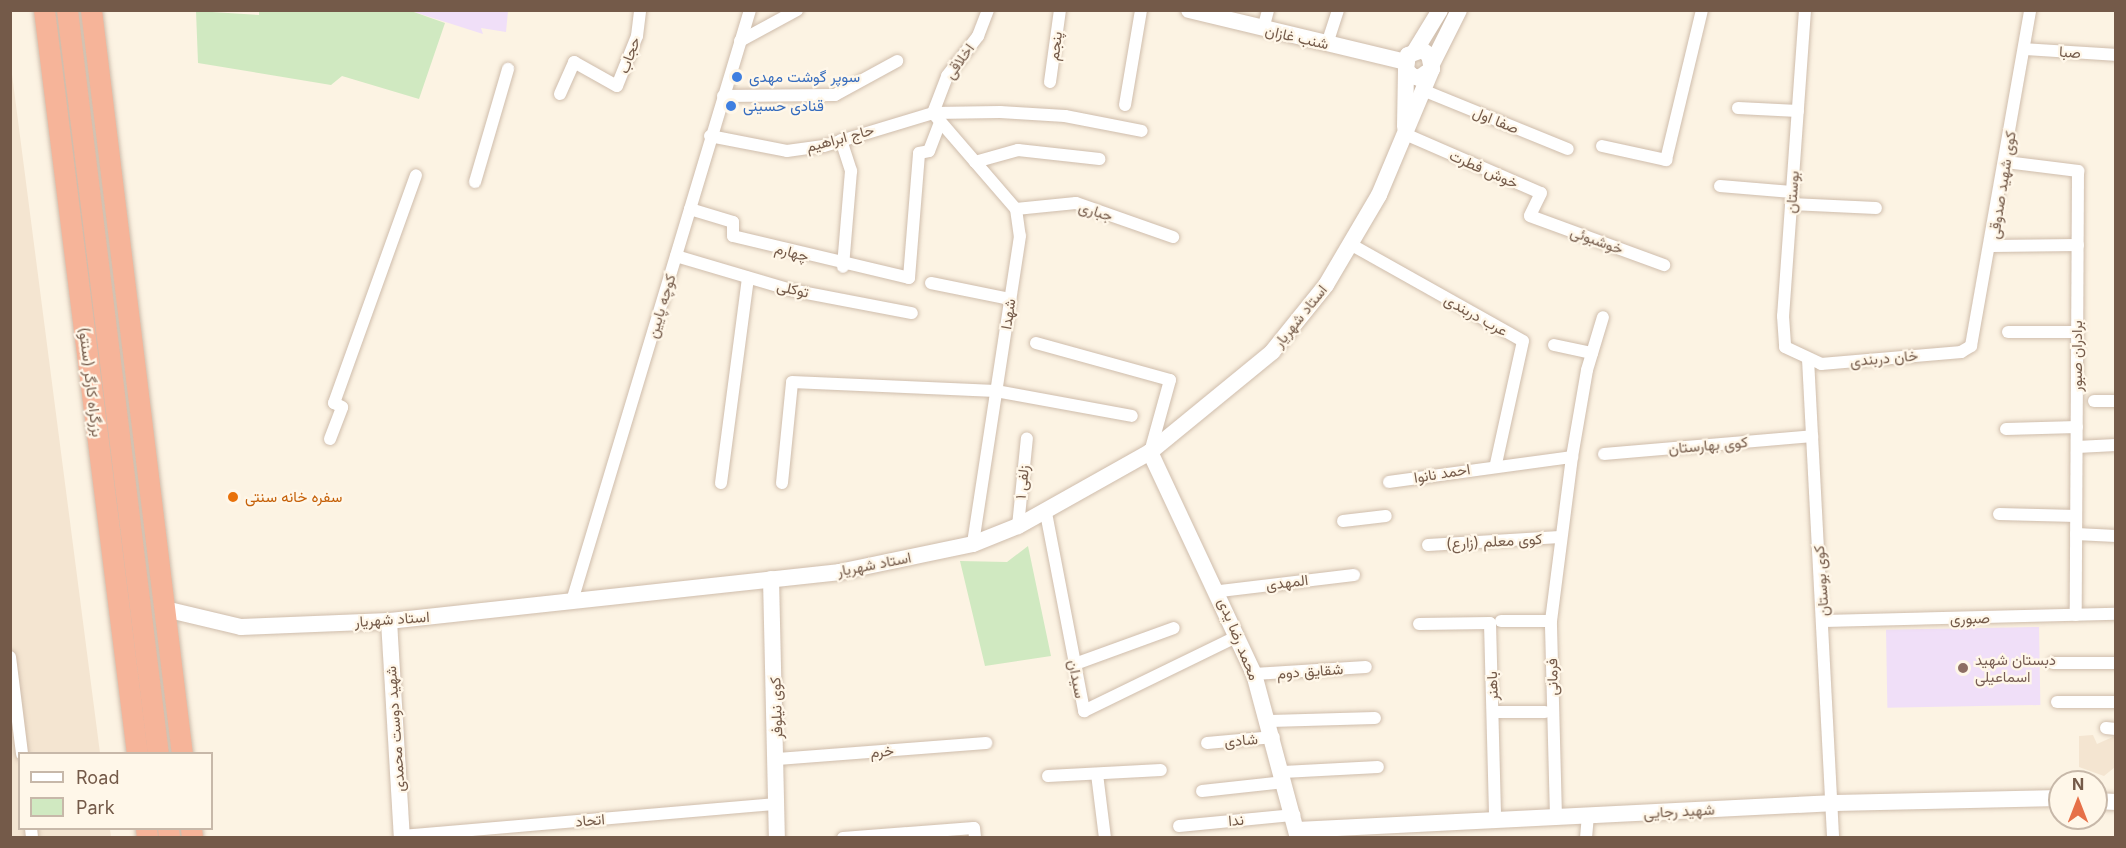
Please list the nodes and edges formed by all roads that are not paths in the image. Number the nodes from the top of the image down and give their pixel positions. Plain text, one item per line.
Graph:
1 (44, 10) edge
2 (67, 10) edge
3 (91, 10) edge
4 (640, 10) edge
5 (750, 10) edge
6 (797, 10) edge
7 (988, 10) edge
8 (1060, 10) edge
9 (1141, 10) edge
10 (1189, 10) edge
11 (1268, 10) edge
12 (1338, 10) edge
13 (1459, 10) edge
14 (1702, 10) edge
15 (1805, 10) edge
16 (2030, 10) edge
17 (1435, 12) edge
18 (1263, 29) junction
19 (740, 41) junction
20 (1327, 44) junction
21 (2024, 49) junction
22 (2115, 55) edge
23 (897, 61) dead end
24 (1409, 61) junction
25 (1432, 65) junction
26 (508, 69) dead end
27 (1050, 82) dead end
28 (1425, 91) junction
29 (560, 94) dead end
30 (723, 96) junction
31 (1125, 105) dead end
32 (1738, 108) dead end
33 (1798, 111) junction
34 (937, 118) junction
35 (1142, 131) dead end
36 (1405, 134) junction
37 (710, 136) junction
38 (841, 140) junction
39 (1602, 146) dead end
40 (1568, 149) dead end
41 (1100, 159) dead end
42 (975, 162) junction
43 (2006, 162) junction
44 (416, 176) dead end
45 (475, 182) dead end
46 (1720, 186) dead end
47 (1792, 198) junction
48 (1876, 208) dead end
49 (690, 209) junction
50 (1016, 210) junction
51 (1530, 216) joint
52 (1173, 237) dead end
53 (1350, 244) junction
54 (2078, 245) junction
55 (1992, 246) junction
56 (676, 256) junction
57 (1664, 265) dead end
58 (843, 267) junction
59 (748, 278) junction
60 (909, 279) joint
61 (931, 283) dead end
62 (1010, 299) junction
63 (912, 313) dead end
64 (1603, 317) dead end
65 (2008, 332) dead end
66 (2077, 332) junction
67 (1036, 343) dead end
68 (1554, 345) dead end
69 (1961, 352) joint
70 (1592, 353) junction
71 (1808, 359) junction
72 (996, 391) junction
73 (2094, 401) dead end
74 (2115, 401) edge
75 (1132, 416) dead end
76 (2077, 427) junction
77 (2006, 429) dead end
78 (1812, 436) junction
79 (1027, 438) dead end
80 (330, 439) dead end
81 (2115, 445) edge
82 (2077, 447) junction
83 (1150, 452) junction
84 (1604, 454) dead end
85 (1572, 457) junction
86 (1496, 464) junction
87 (1389, 482) dead end
88 (721, 483) dead end
89 (782, 483) dead end
90 (1046, 513) junction
91 (1999, 514) dead end
92 (1386, 516) dead end
93 (2076, 516) junction
94 (1343, 521) dead end
95 (1017, 526) junction
96 (2076, 534) junction
97 (2115, 536) edge
98 (1560, 537) junction
99 (973, 544) junction
100 (1428, 545) dead end
101 (1354, 575) dead end
102 (771, 579) junction
103 (1220, 591) junction
104 (572, 601) junction
105 (165, 609) junction
106 (2115, 614) edge
107 (2076, 615) junction
108 (389, 621) junction
109 (1501, 621) dead end
110 (1551, 621) junction
111 (1824, 621) junction
112 (1419, 624) dead end
113 (1174, 628) dead end
114 (1238, 636) junction
115 (10, 657) edge
116 (2053, 663) dead end
117 (2115, 663) edge
118 (1075, 664) junction
119 (1366, 667) dead end
120 (1254, 674) junction
121 (2057, 702) dead end
122 (2115, 702) edge
123 (1492, 712) junction
124 (1545, 712) dead end
125 (1375, 718) dead end
126 (1272, 729) junction
127 (986, 743) dead end
128 (1207, 743) dead end
129 (22, 752) edge
130 (137, 752) edge
131 (158, 752) edge
132 (182, 752) edge
133 (777, 759) junction
134 (1378, 768) dead end
135 (1161, 770) dead end
136 (1097, 774) junction
137 (1048, 776) dead end
138 (1284, 777) junction
139 (1202, 791) dead end
140 (2048, 798) edge
141 (1835, 803) junction
142 (777, 804) junction
143 (1588, 816) junction
144 (1556, 817) junction
145 (1495, 820) junction
146 (1179, 826) dead end
147 (1296, 828) edge
148 (974, 833) edge
149 (402, 837) edge
150 (777, 837) edge
151 (843, 837) edge
152 (1105, 837) edge
153 (1586, 837) edge
154 (1833, 837) edge

1 - 130 highway, بزرگراه کارگر (سنتو)
2 - 131 highway, بزرگراه کارگر (سنتو)
3 - 105 highway
4 - 29 street, حجاب
5 - 19 street, کوچه پایین
6 - 19 street
7 - 34 street, اخلاقی
8 - 27 street, پنجم
9 - 31 street
10 - 18 main road, شنب غازان
11 - 18 street
12 - 20 street
13 - 25 main road, استاد شهریار
14 - 39 street
15 - 33 street, بوستان
16 - 21 street, کوی شهید صدوقی
17 - 24 main road
18 - 20 main road, شنب غازان
19 - 30 street, کوچه پایین
20 - 24 main road, شنب غازان
21 - 22 street, صبا
21 - 43 street, کوی شهید صدوقی
23 - 30 street
24 - 25 main road
24 - 25 main road
24 - 36 main road, استاد شهریار
25 - 28 main road, استاد شهریار
26 - 45 street
28 - 36 main road, استاد شهریار
28 - 40 street, صفا اول
30 - 37 street, کوچه پایین
32 - 33 street
33 - 47 street, بوستان
34 - 35 street, حاج ابراهیم
34 - 38 street, حاج ابراهیم
34 - 42 street
34 - 60 street, اخلاقی
36 - 51 street, خوش فطرت
36 - 53 main road, استاد شهریار
37 - 38 street, حاج ابراهیم
37 - 49 street, کوچه پایین
38 - 58 street
41 - 42 street
42 - 50 street
43 - 54 street, برادران صبور
43 - 55 street, کوی شهید صدوقی
44 - 80 street
46 - 47 street
47 - 48 street
47 - 71 street, بوستان
49 - 56 street, کوچه پایین
49 - 58 street, چهارم
50 - 52 street, جباری
50 - 62 street, شهدا
51 - 57 street, خوشبوئی
53 - 83 main road, استاد شهریار
53 - 86 street, عرب دربندی
54 - 55 street
54 - 66 street, برادران صبور
55 - 69 street, کوی شهید صدوقی
56 - 59 street, توکلی
56 - 104 street, کوچه پایین
58 - 60 street, چهارم
59 - 63 street, توکلی
59 - 88 street
61 - 62 street
62 - 72 street, شهدا
64 - 70 street, فرمانی
65 - 66 street
66 - 76 street, برادران صبور
67 - 83 street
68 - 70 street
69 - 71 street, خان دربندی
70 - 85 street, فرمانی
71 - 78 street, کوی بوستان
72 - 75 street
72 - 89 street
72 - 99 street, شهدا
73 - 74 street
76 - 77 street
76 - 82 street, برادران صبور
78 - 84 street, کوی بهارستان
78 - 111 street, کوی بوستان
79 - 95 street, زلفی ۱
81 - 82 street
82 - 93 street, برادران صبور
83 - 90 main road, استاد شهریار
83 - 103 main road, محمد رضا یدی
85 - 86 street, احمد نانوا
85 - 98 street, فرمانی
86 - 87 street, احمد نانوا
90 - 95 main road, استاد شهریار
90 - 118 street, سیدان
91 - 93 street
92 - 94 street
93 - 96 street, برادران صبور
95 - 99 main road, استاد شهریار
96 - 97 street
96 - 107 street, برادران صبور
98 - 100 street, کوی معلم (زارع)
98 - 110 street, فرمانی
99 - 102 main road, استاد شهریار
101 - 103 street, المهدی
102 - 104 main road, استاد شهریار
102 - 133 main road, کوی نیلوفر
103 - 114 main road, محمد رضا یدی
104 - 108 main road, استاد شهریار
105 - 108 main road, استاد شهریار
105 - 132 highway
106 - 107 street, صبوری
107 - 111 street, صبوری
108 - 149 main road, شهید دوست محمدی
109 - 110 street
110 - 144 street, فرمانی
111 - 141 street, کوی بوستان
112 - 123 street, باهنر
113 - 118 street
114 - 118 street, سیدان
114 - 120 main road, محمد رضا یدی
115 - 129 street
116 - 117 street
119 - 120 street, شقایق دوم
120 - 126 main road, محمد رضا یدی
121 - 122 street
123 - 124 street
123 - 145 street, باهنر
125 - 126 street, شادی
126 - 128 street, شادی
126 - 138 main road, محمد رضا یدی
127 - 133 street, خرم
133 - 142 main road, کوی نیلوفر
134 - 138 street
135 - 136 street
136 - 137 street
136 - 152 street
138 - 139 street
138 - 147 main road, محمد رضا یدی
140 - 141 main road, شهید رجایی
141 - 143 main road, شهید رجایی
141 - 154 street, کوی بوستان
142 - 149 street, اتحاد
142 - 150 main road, کوی نیلوفر
143 - 144 main road, شهید رجایی
143 - 153 street
144 - 145 main road, شهید رجایی
145 - 147 main road, شهید رجایی
146 - 147 street, ندا
148 - 151 street

